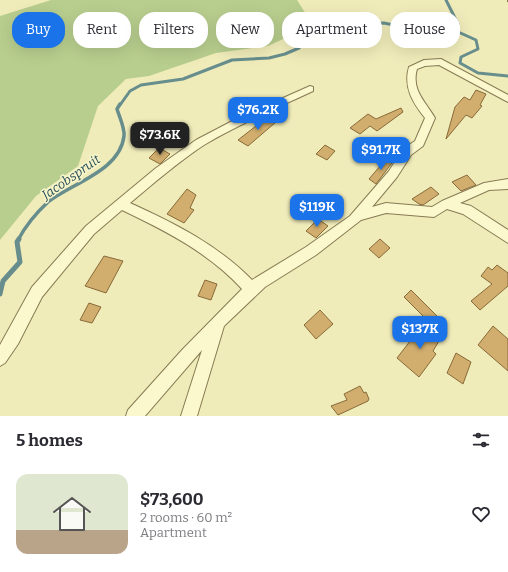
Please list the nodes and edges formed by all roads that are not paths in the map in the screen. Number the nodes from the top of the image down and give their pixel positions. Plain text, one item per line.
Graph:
1 (310, 88) dead end
2 (508, 99) edge
3 (508, 184) edge
4 (446, 204) junction
5 (122, 205) junction
6 (356, 217) junction
7 (508, 237) edge
8 (252, 289) junction
9 (219, 321) junction
10 (0, 358) edge
11 (134, 416) edge
12 (190, 416) edge

1 - 5 street
2 - 6 street
3 - 4 street
4 - 6 street
4 - 7 street
5 - 8 street
5 - 10 street
6 - 8 street
8 - 9 street
9 - 11 street
9 - 12 street

